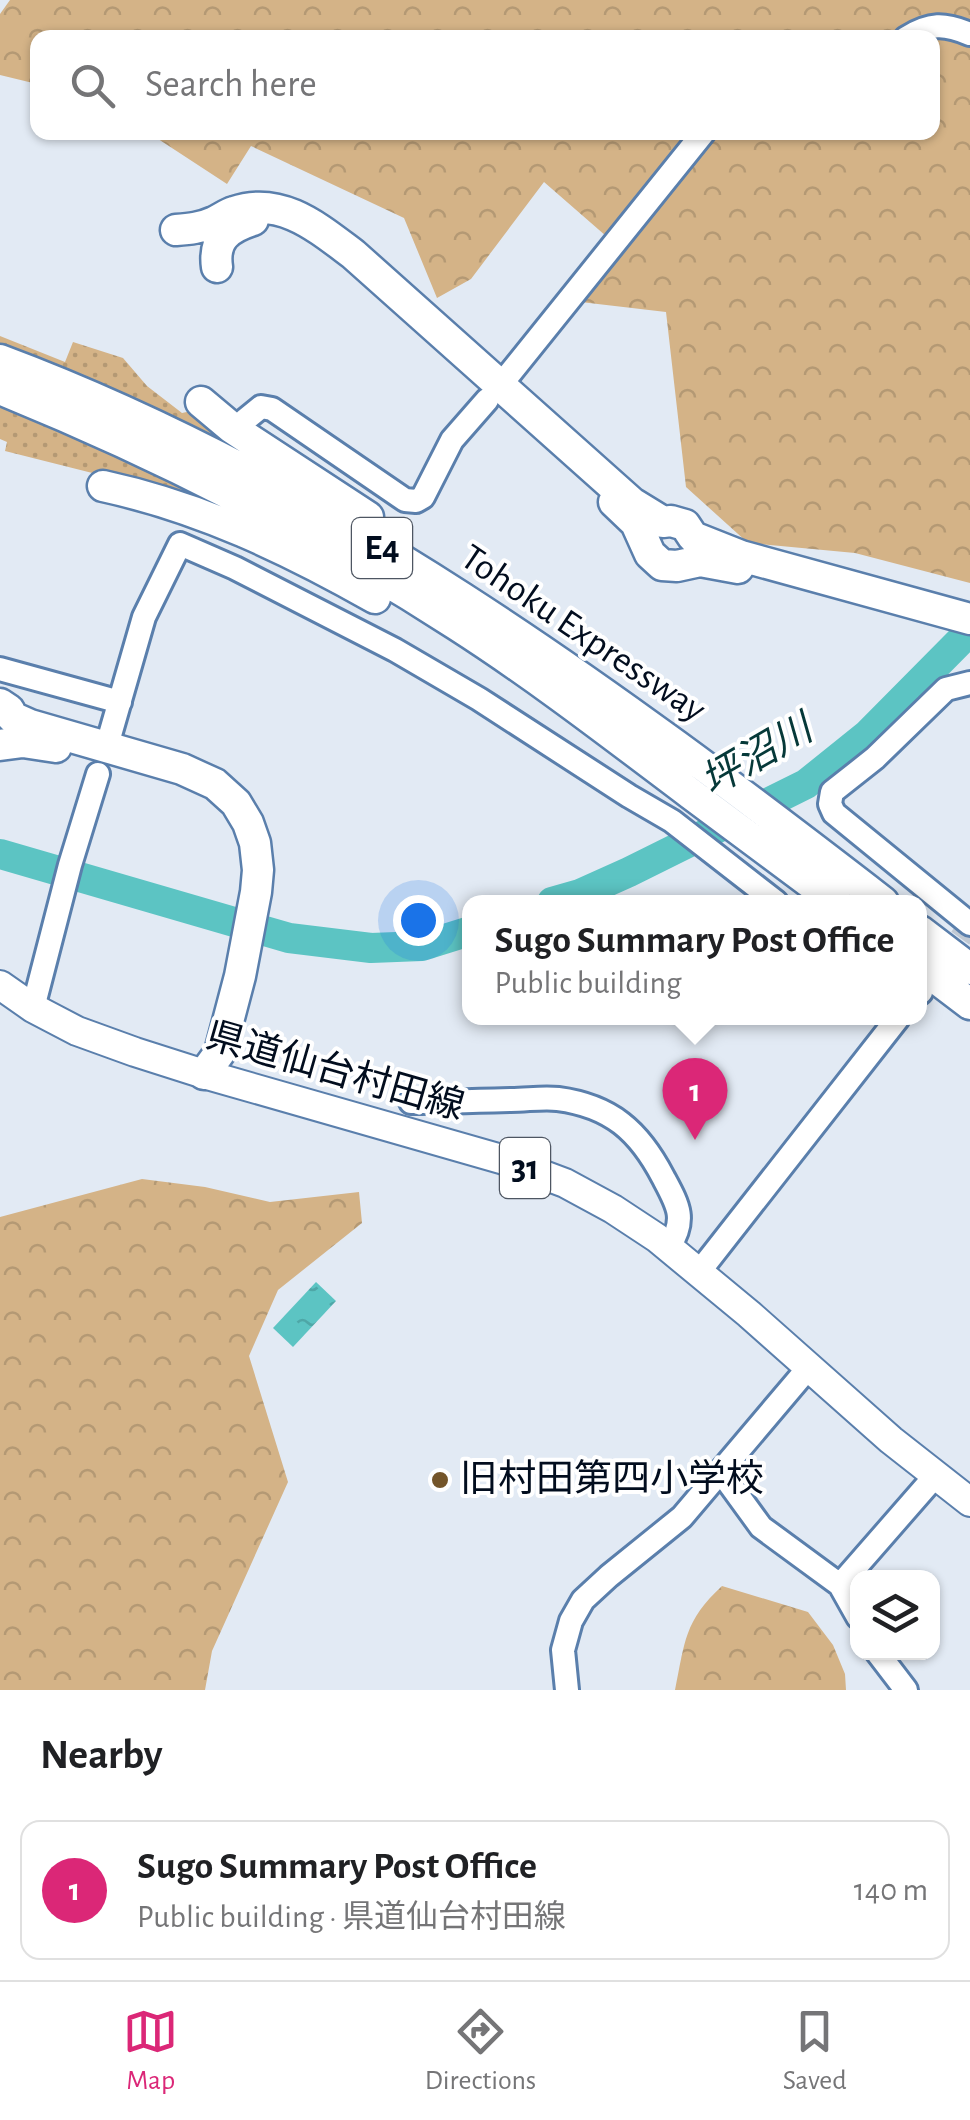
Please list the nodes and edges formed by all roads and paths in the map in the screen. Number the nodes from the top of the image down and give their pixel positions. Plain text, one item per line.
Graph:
1 (918, 30) edge
2 (970, 34) edge
3 (698, 140) edge
4 (176, 230) dead end
5 (217, 266) dead end
6 (0, 360) edge
7 (507, 376) dead end
8 (0, 389) edge
9 (487, 400) dead end
10 (202, 402) dead end
11 (246, 420) dead end
12 (102, 486) dead end
13 (963, 622) edge
14 (0, 669) edge
15 (970, 683) edge
16 (120, 702) junction
17 (0, 704) edge
18 (110, 735) dead end
19 (0, 745) edge
20 (705, 766) junction
21 (98, 774) dead end
22 (694, 797) junction
23 (250, 890) junction
24 (768, 895) edge
25 (827, 895) edge
26 (875, 895) edge
27 (968, 928) edge
28 (927, 936) edge
29 (970, 970) edge
30 (927, 971) edge
31 (0, 985) edge
32 (970, 1004) edge
33 (33, 1008) junction
34 (893, 1025) edge
35 (204, 1074) junction
36 (411, 1102) dead end
37 (669, 1247) junction
38 (699, 1272) junction
39 (809, 1367) junction
40 (720, 1472) junction
41 (936, 1476) junction
42 (970, 1502) edge
43 (840, 1585) junction
44 (850, 1603) edge
45 (883, 1660) edge
46 (567, 1690) edge
47 (906, 1690) edge

1 - 2 street
3 - 7 street
4 - 13 highway
5 - 13 highway
6 - 20 highway, Tohoku Expressway / E4
8 - 22 highway, Tohoku Expressway / E4
9 - 11 street
10 - 20 highway
12 - 22 highway
14 - 16 street
15 - 27 street
16 - 18 street
16 - 24 street
17 - 23 highway
19 - 23 highway
20 - 26 highway, Tohoku Expressway / E4
21 - 33 street
22 - 25 highway, Tohoku Expressway / E4
23 - 35 highway
28 - 29 highway
30 - 32 highway
31 - 33 main road, 県道仙台村田線 / 31
33 - 35 main road, 県道仙台村田線 / 31
34 - 38 street
35 - 37 main road, 県道仙台村田線 / 31
36 - 37 street
37 - 38 main road, 県道仙台村田線 / 31
38 - 39 main road, 県道仙台村田線 / 31
39 - 40 street
39 - 41 main road, 県道仙台村田線 / 31
40 - 43 street
40 - 46 street
41 - 42 main road, 県道仙台村田線 / 31
41 - 43 street
43 - 44 street
45 - 47 street

